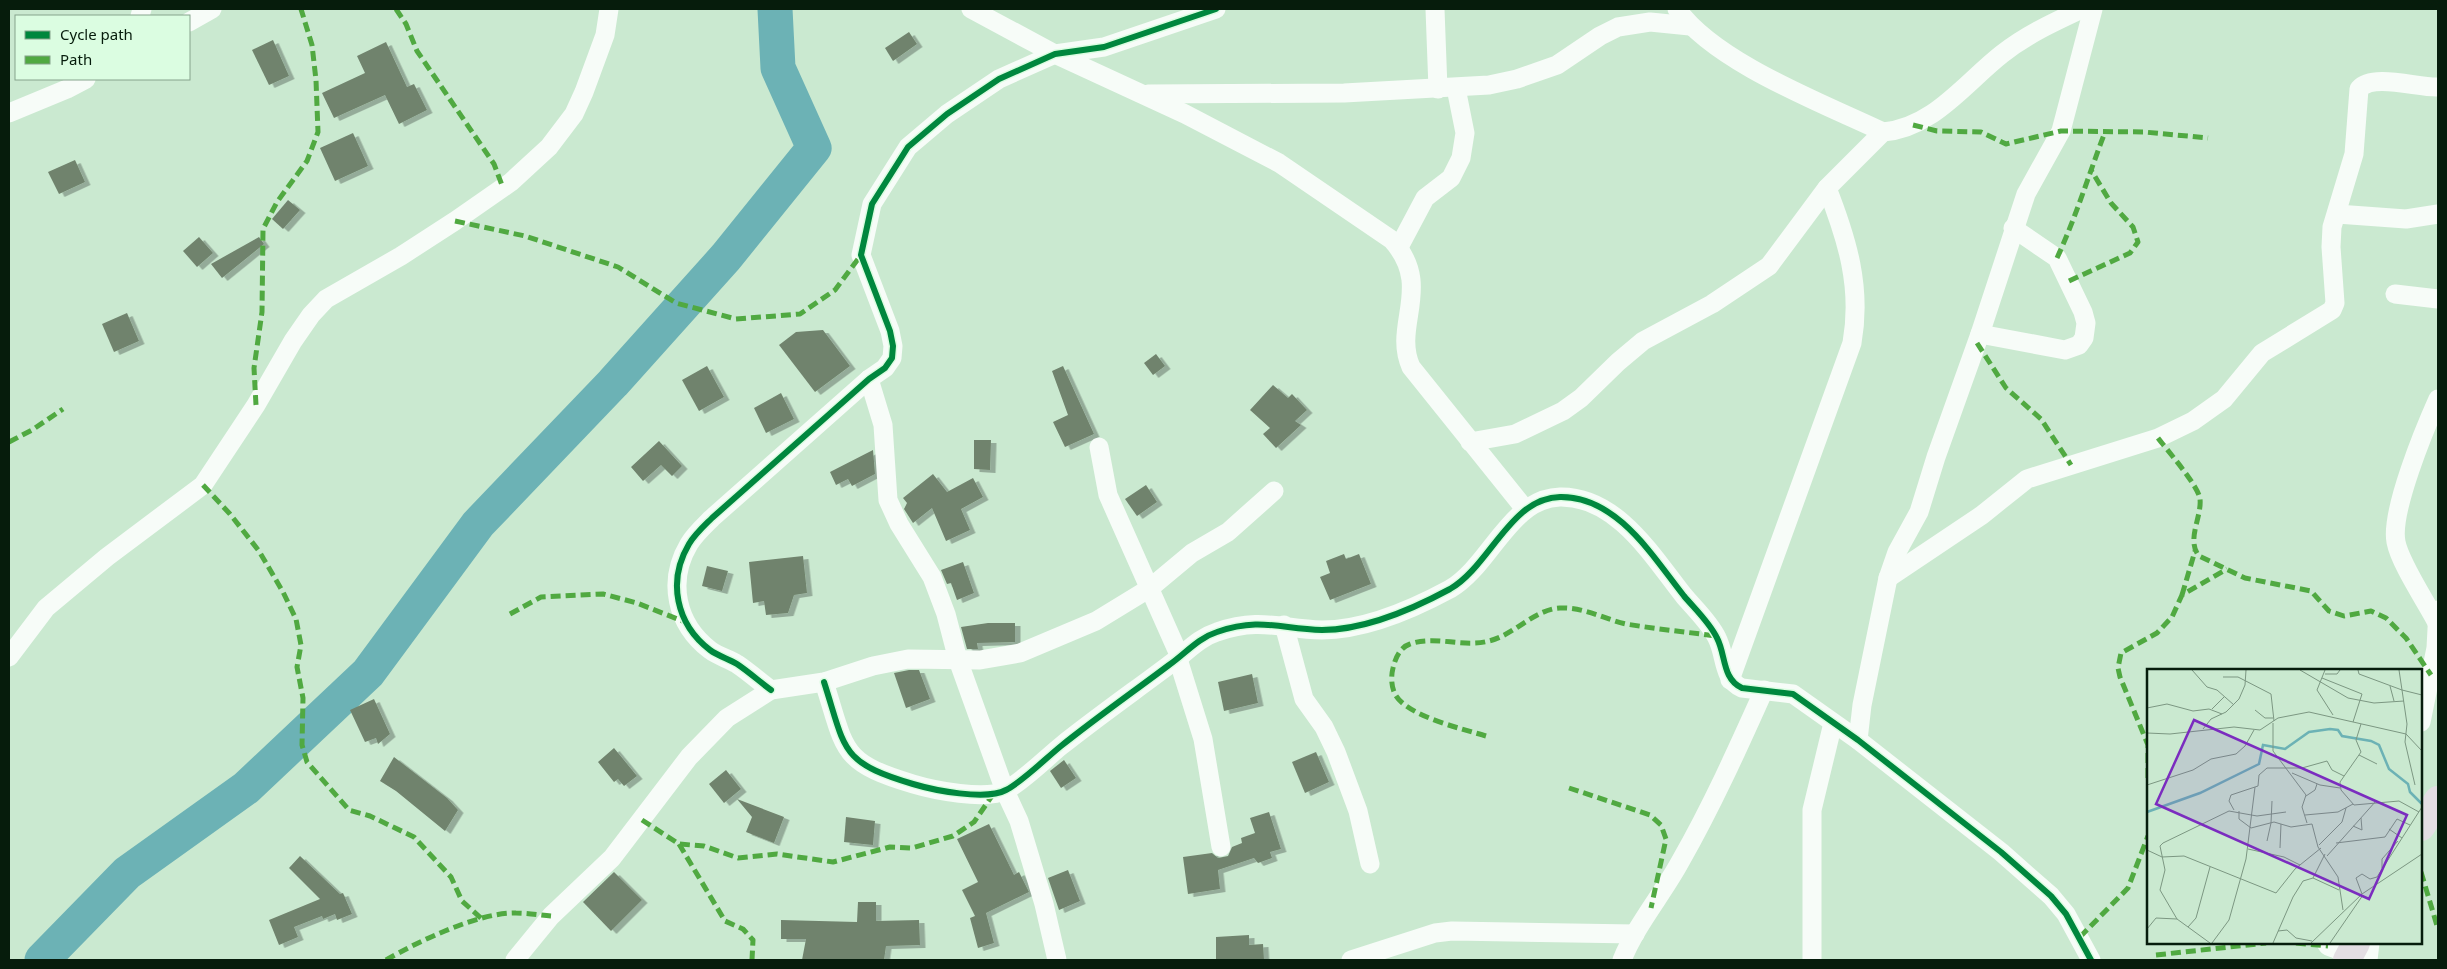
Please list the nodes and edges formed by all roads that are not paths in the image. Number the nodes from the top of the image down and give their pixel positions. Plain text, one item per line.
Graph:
1 (212, 9) edge
2 (609, 9) edge
3 (972, 9) edge
4 (1216, 9) edge
5 (1435, 9) edge
6 (1677, 9) edge
7 (2082, 9) edge
8 (2093, 9) edge
9 (1653, 15) edge
10 (190, 21) edge
11 (1690, 26) junction
12 (1055, 54) junction
13 (84, 80) edge
14 (2438, 87) edge
15 (1447, 88) junction
16 (1144, 94) junction
17 (9, 114) edge
18 (1883, 132) junction
19 (1827, 188) junction
20 (2337, 214) junction
21 (2438, 214) edge
22 (2013, 228) junction
23 (1399, 247) junction
24 (2395, 294) dead end
25 (2438, 299) edge
26 (1980, 334) junction
27 (869, 379) junction
28 (2438, 399) edge
29 (1470, 442) junction
30 (1099, 447) dead end
31 (1274, 491) dead end
32 (1525, 510) junction
33 (1888, 578) junction
34 (1150, 588) junction
35 (2437, 615) edge
36 (1284, 625) junction
37 (9, 657) edge
38 (1179, 658) junction
39 (958, 660) junction
40 (1730, 680) junction
41 (824, 682) junction
42 (771, 690) junction
43 (1764, 690) junction
44 (2422, 717) edge
45 (1833, 723) junction
46 (1858, 740) junction
47 (1005, 791) junction
48 (2438, 800) edge
49 (2422, 825) edge
50 (1221, 847) dead end
51 (1370, 864) dead end
52 (1635, 934) junction
53 (515, 960) edge
54 (1057, 960) edge
55 (1351, 960) edge
56 (1622, 960) edge
57 (1812, 960) edge
58 (2092, 960) edge

1 - 10 street
2 - 37 street
3 - 12 street
4 - 12 street
5 - 15 street
6 - 11 street
7 - 18 street
8 - 22 street
9 - 11 street
9 - 15 street
11 - 18 street
12 - 16 street
12 - 27 street
13 - 17 street
14 - 20 street
15 - 16 street
15 - 23 street
16 - 23 street
18 - 19 street
19 - 29 street
19 - 40 street
20 - 21 street
20 - 33 street
22 - 26 street
22 - 26 street
23 - 29 street
24 - 25 street
26 - 33 street
27 - 39 street
27 - 42 street
28 - 35 street
29 - 32 street
30 - 34 street
31 - 34 street
32 - 36 street
32 - 40 street
33 - 46 street
34 - 38 street
34 - 39 street
35 - 44 street
36 - 38 street
36 - 51 street
38 - 47 street
38 - 50 street
39 - 41 street
39 - 47 street
40 - 43 street
41 - 42 street
41 - 47 street
42 - 53 street
43 - 45 street
43 - 52 street
45 - 46 street
45 - 57 street
46 - 58 street
47 - 54 street
48 - 49 highway
52 - 55 street
52 - 56 street

